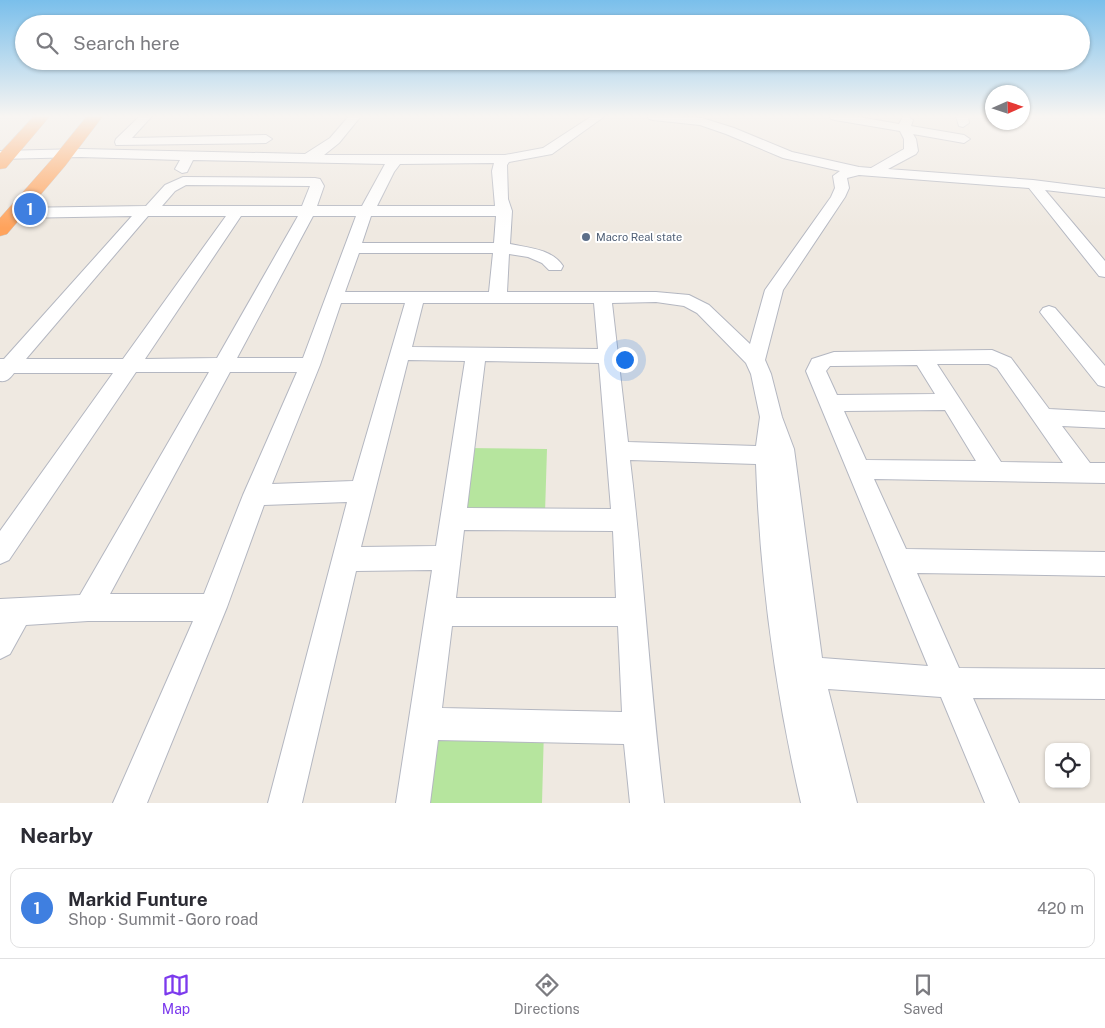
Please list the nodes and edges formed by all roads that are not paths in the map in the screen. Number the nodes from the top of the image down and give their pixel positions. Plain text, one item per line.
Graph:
1 (88, 153) edge
2 (121, 153) edge
3 (318, 153) edge
4 (534, 153) edge
5 (784, 153) edge
6 (906, 153) edge
7 (64, 154) junction
8 (188, 156) junction
9 (3, 158) edge
10 (308, 159) junction
11 (505, 159) junction
12 (396, 160) junction
13 (866, 172) junction
14 (176, 184) junction
15 (1033, 184) junction
16 (1105, 193) edge
17 (146, 212) junction
18 (236, 212) junction
19 (307, 212) junction
20 (365, 212) junction
21 (504, 212) junction
22 (15, 213) junction
23 (0, 230) edge
24 (351, 248) junction
25 (502, 248) junction
26 (555, 266) dead end
27 (1105, 272) edge
28 (498, 296) junction
29 (602, 296) junction
30 (416, 297) junction
31 (334, 298) junction
32 (1049, 312) dead end
33 (400, 353) junction
34 (476, 355) junction
35 (607, 356) junction
36 (923, 358) junction
37 (755, 360) junction
38 (224, 364) junction
39 (310, 365) junction
40 (130, 366) junction
41 (3, 369) edge
42 (1105, 380) edge
43 (950, 402) junction
44 (830, 403) junction
45 (771, 417) junction
46 (1044, 417) junction
47 (1105, 420) edge
48 (618, 452) junction
49 (768, 456) junction
50 (857, 469) junction
51 (994, 470) junction
52 (1094, 472) edge
53 (362, 491) junction
54 (255, 495) junction
55 (452, 518) junction
56 (625, 520) junction
57 (0, 552) edge
58 (446, 558) junction
59 (345, 559) junction
60 (898, 561) junction
61 (1105, 564) edge
62 (213, 607) junction
63 (88, 608) junction
64 (9, 612) edge
65 (439, 612) junction
66 (632, 612) junction
67 (0, 644) edge
68 (808, 672) junction
69 (952, 683) junction
70 (1105, 684) edge
71 (424, 724) junction
72 (640, 728) junction
73 (130, 803) edge
74 (285, 803) edge
75 (413, 803) edge
76 (647, 803) edge
77 (818, 803) edge
78 (840, 803) edge
79 (1002, 803) edge

1 - 7 street
2 - 8 street
3 - 10 street
4 - 11 street
5 - 13 street
6 - 13 street
7 - 9 street
7 - 22 highway
8 - 10 street
8 - 14 street
10 - 12 street
11 - 12 street
11 - 21 street
12 - 20 street
13 - 15 street
13 - 37 street
14 - 17 street
14 - 19 street
15 - 16 street
15 - 27 street
17 - 18 street
17 - 22 street
17 - 41 street
18 - 19 street
18 - 40 street
19 - 20 street
19 - 38 street
20 - 21 street
20 - 24 street
21 - 25 street
22 - 23 highway
24 - 25 street
24 - 31 street
25 - 26 street
25 - 28 street
28 - 29 street
28 - 30 street
29 - 35 street
29 - 37 street
30 - 31 street
30 - 33 street
31 - 39 street
32 - 42 street
33 - 34 street
33 - 53 street
34 - 35 street
34 - 55 street
35 - 48 street
36 - 43 street
36 - 44 street
36 - 46 street
37 - 45 street
38 - 39 street
38 - 40 street
38 - 63 street
39 - 54 street
40 - 41 street
40 - 57 street
43 - 44 street
43 - 51 street
44 - 50 street
45 - 49 street
45 - 68 street
46 - 47 street
46 - 52 street
48 - 49 street
48 - 56 street
49 - 77 street
50 - 51 street
50 - 60 street
51 - 52 street
53 - 54 street
53 - 59 street
54 - 62 street
55 - 56 street
55 - 58 street
56 - 66 street
58 - 59 street
58 - 65 street
59 - 74 street
60 - 61 street
60 - 69 street
62 - 63 street
62 - 73 street
63 - 64 street
64 - 67 street
65 - 66 street
65 - 71 street
66 - 72 street
68 - 69 street
68 - 78 street
69 - 70 street
69 - 79 street
71 - 72 street
71 - 75 street
72 - 76 street

